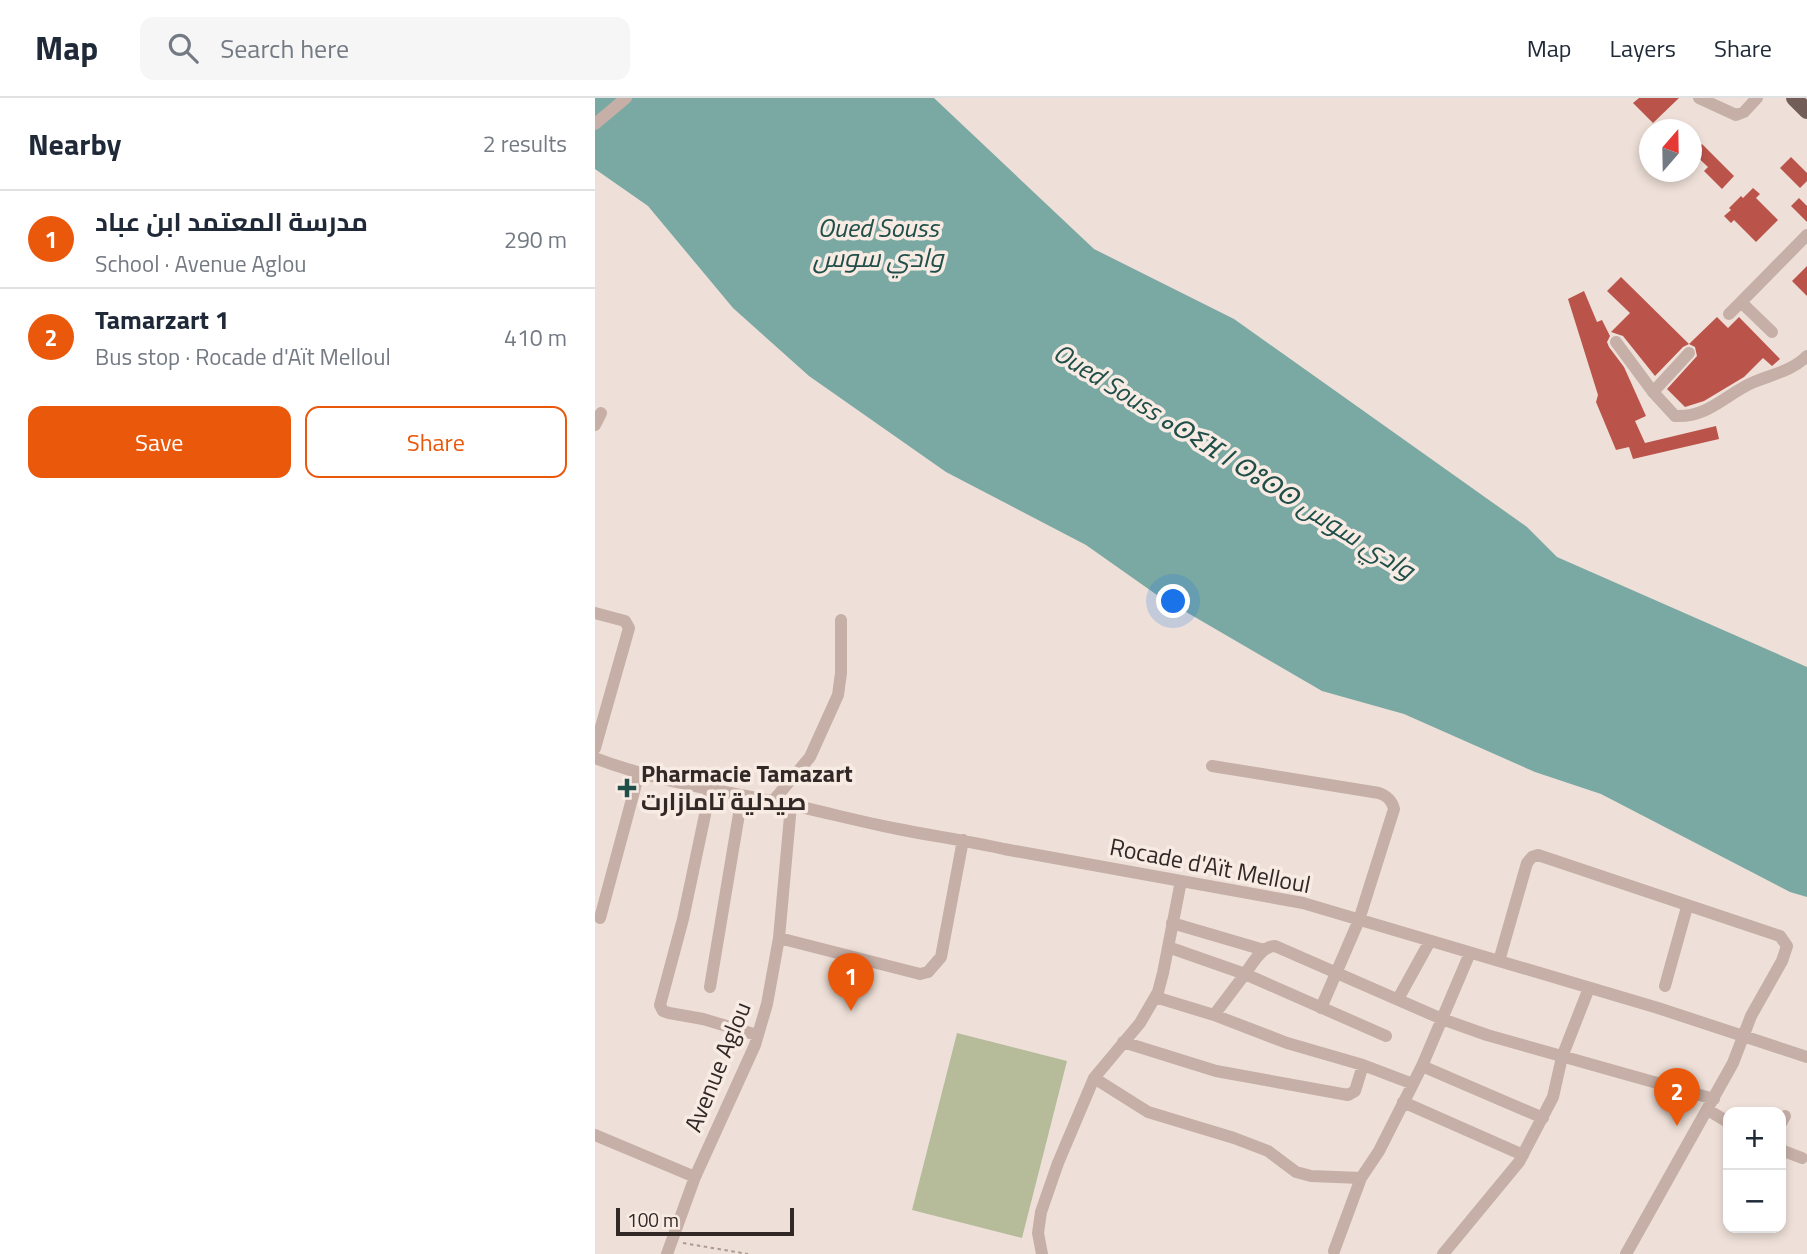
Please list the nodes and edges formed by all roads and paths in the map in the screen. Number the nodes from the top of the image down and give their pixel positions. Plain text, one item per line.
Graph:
1 (626, 98) edge
2 (1699, 98) edge
3 (1758, 98) edge
4 (1794, 98) edge
5 (1807, 111) edge
6 (595, 124) edge
7 (1807, 235) edge
8 (1741, 302) junction
9 (1729, 314) dead end
10 (1772, 332) dead end
11 (1616, 342) dead end
12 (1689, 353) dead end
13 (1807, 356) edge
14 (1653, 392) junction
15 (595, 613) edge
16 (841, 620) dead end
17 (595, 748) edge
18 (595, 758) edge
19 (1212, 766) dead end
20 (639, 774) junction
21 (710, 791) junction
22 (742, 796) junction
23 (773, 801) junction
24 (791, 805) junction
25 (963, 840) junction
26 (1181, 881) junction
27 (1687, 907) junction
28 (600, 918) dead end
29 (1359, 920) junction
30 (1172, 923) junction
31 (779, 938) junction
32 (1430, 941) junction
33 (1168, 947) junction
34 (1264, 950) junction
35 (1470, 953) junction
36 (1499, 961) junction
37 (1335, 972) junction
38 (1245, 974) junction
39 (1665, 986) dead end
40 (710, 987) dead end
41 (1589, 988) junction
42 (1155, 997) junction
43 (1398, 999) junction
44 (1321, 1008) junction
45 (1214, 1015) junction
46 (1442, 1019) junction
47 (757, 1035) junction
48 (1385, 1036) dead end
49 (1743, 1037) junction
50 (1123, 1042) junction
51 (1562, 1057) junction
52 (1807, 1057) edge
53 (1363, 1065) junction
54 (1422, 1066) junction
55 (1094, 1078) junction
56 (1413, 1084) junction
57 (1403, 1102) junction
58 (1711, 1105) junction
59 (1723, 1117) edge
60 (1543, 1118) junction
61 (595, 1135) edge
62 (1786, 1152) edge
63 (1523, 1155) junction
64 (1802, 1158) dead end
65 (695, 1177) junction
66 (1361, 1178) junction
67 (672, 1241) junction
68 (1334, 1251) dead end
69 (667, 1254) edge
70 (748, 1254) edge
71 (1042, 1254) edge
72 (1443, 1254) edge
73 (1626, 1254) edge

1 - 6 street
2 - 3 street
4 - 5 main road
7 - 8 street
8 - 9 street
8 - 10 street
11 - 14 street
12 - 14 street
13 - 14 street
15 - 17 street
16 - 23 street
18 - 20 street, Rocade d'Aït Melloul
19 - 29 street
20 - 21 street, Rocade d'Aït Melloul
20 - 28 street
21 - 22 street, Rocade d'Aït Melloul
21 - 47 street
22 - 23 street, Rocade d'Aït Melloul
22 - 40 street
23 - 24 street, Rocade d'Aït Melloul
24 - 25 street, Rocade d'Aït Melloul
24 - 31 street, Avenue Aglou
25 - 26 street, Rocade d'Aït Melloul
25 - 31 street
26 - 29 street, Rocade d'Aït Melloul
26 - 30 street
27 - 36 street
27 - 39 street
27 - 49 street
29 - 32 street, Rocade d'Aït Melloul
29 - 37 street
30 - 33 street
30 - 34 street
31 - 47 street, Avenue Aglou
32 - 35 street, Rocade d'Aït Melloul
32 - 43 street
33 - 38 street
33 - 42 street
34 - 37 street
34 - 38 street
35 - 36 street, Rocade d'Aït Melloul
35 - 46 street
36 - 41 street, Rocade d'Aït Melloul
37 - 43 street
37 - 44 street
38 - 44 street
38 - 45 street
41 - 49 street, Rocade d'Aït Melloul
41 - 51 street
42 - 45 street
42 - 50 street
43 - 46 street
44 - 48 street
45 - 53 street
46 - 51 street
46 - 54 street
47 - 65 street, Avenue Aglou
49 - 52 street, Rocade d'Aït Melloul
49 - 58 street
50 - 53 street
50 - 55 street
51 - 58 street
51 - 60 street
53 - 56 street
54 - 56 street
54 - 60 street
55 - 66 street
55 - 71 street
56 - 57 street
57 - 63 street
57 - 66 street
58 - 59 street
58 - 73 street
60 - 63 street
61 - 65 street
62 - 64 street
63 - 72 street
65 - 67 street, Avenue Aglou
66 - 68 street
67 - 69 street, Avenue Aglou
67 - 70 path

